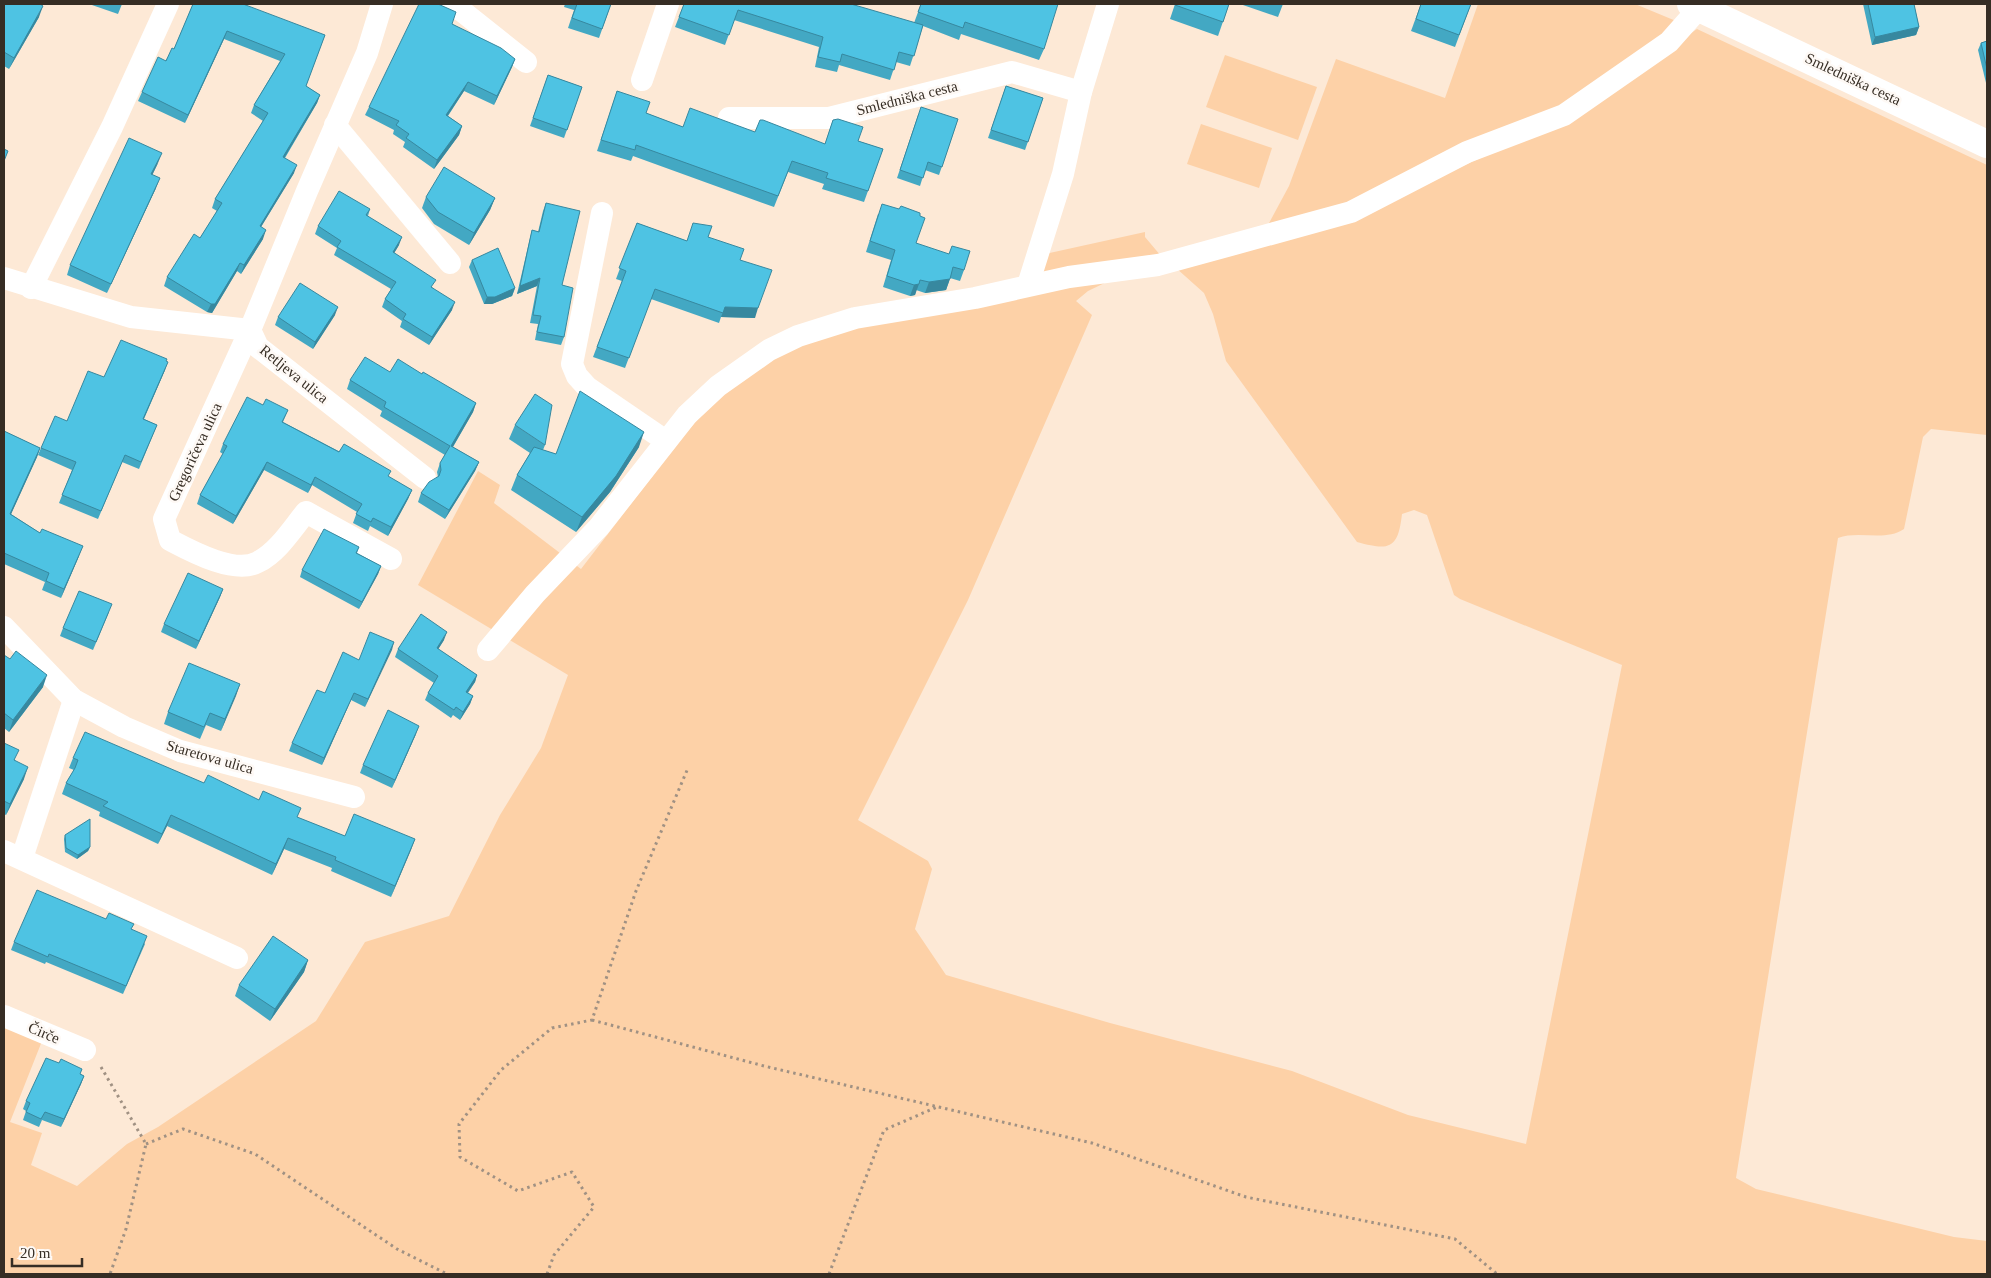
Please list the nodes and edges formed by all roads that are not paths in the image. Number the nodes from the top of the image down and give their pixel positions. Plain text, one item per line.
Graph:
1 (168, 4) edge
2 (382, 4) edge
3 (453, 4) edge
4 (668, 4) edge
5 (1102, 5) edge
6 (1708, 8) edge
7 (526, 62) dead end
8 (642, 80) dead end
9 (1082, 92) junction
10 (729, 118) dead end
11 (335, 125) junction
12 (1987, 144) edge
13 (602, 213) dead end
14 (450, 263) dead end
15 (4, 278) edge
16 (1028, 285) junction
17 (31, 288) junction
18 (250, 330) junction
19 (666, 442) junction
20 (425, 478) dead end
21 (392, 559) dead end
22 (4, 627) edge
23 (488, 650) dead end
24 (74, 700) junction
25 (354, 796) dead end
26 (13, 854) edge
27 (237, 958) dead end
28 (4, 1016) edge
29 (85, 1050) road end

1 - 17 street
2 - 11 street, Gregoričeva ulica
3 - 7 street
4 - 8 street
5 - 9 street
6 - 12 street, Smledniška cesta
6 - 16 street
9 - 10 street, Smledniška cesta
9 - 16 street
11 - 14 street
11 - 18 street, Gregoričeva ulica
13 - 19 street
15 - 17 street, Retljeva ulica
16 - 19 street
17 - 18 street, Retljeva ulica
18 - 20 street, Retljeva ulica
18 - 21 street, Gregoričeva ulica
19 - 23 street
22 - 24 street, Staretova ulica
24 - 25 street, Staretova ulica
24 - 26 street
26 - 27 street
28 - 29 street, Čirče

